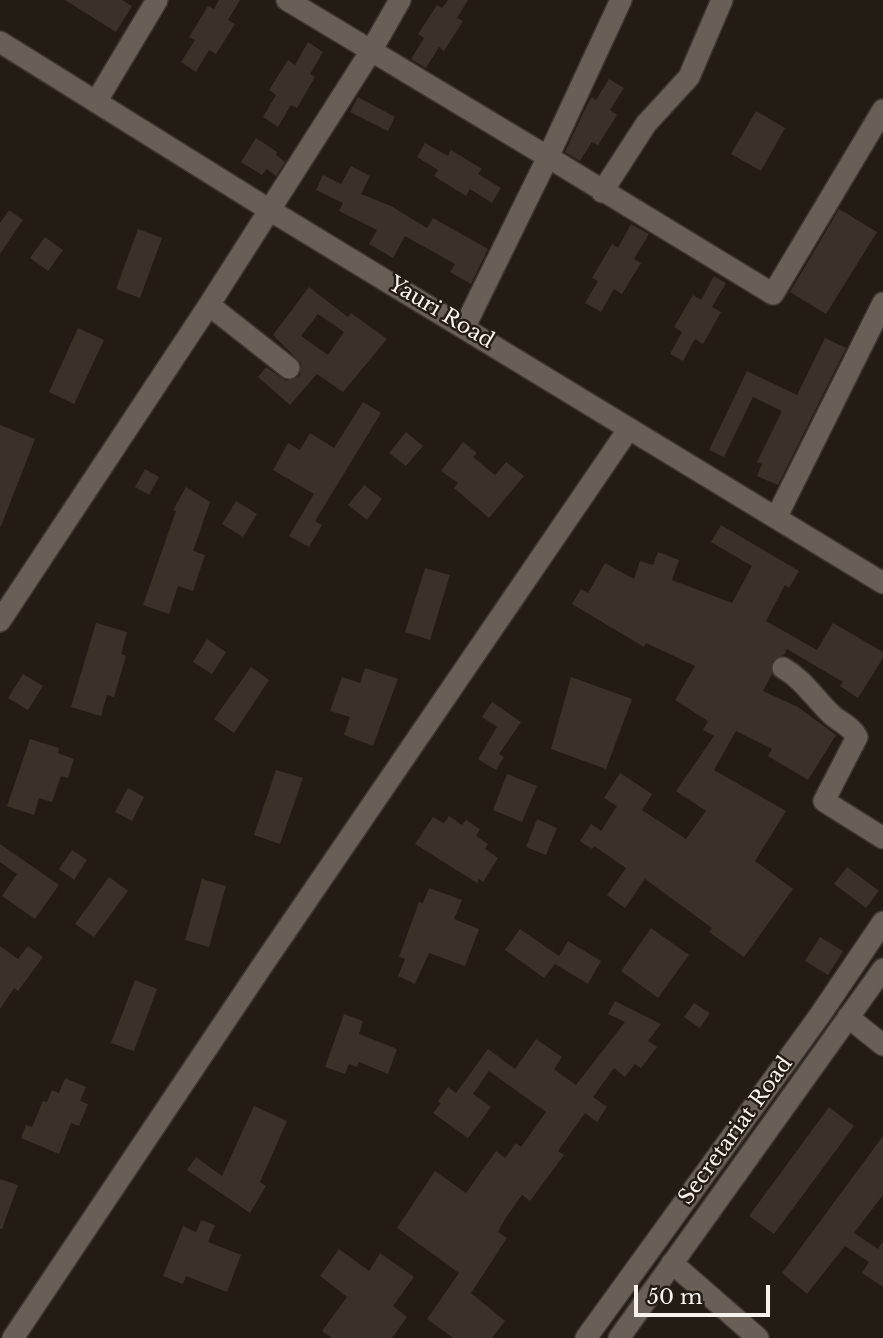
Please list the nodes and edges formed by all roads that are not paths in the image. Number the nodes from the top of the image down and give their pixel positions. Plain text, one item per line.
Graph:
1 (158, 0) edge
2 (287, 0) edge
3 (400, 0) edge
4 (621, 0) edge
5 (722, 0) edge
6 (0, 42) edge
7 (371, 51) junction
8 (96, 102) junction
9 (883, 110) edge
10 (548, 157) junction
11 (602, 192) junction
12 (268, 209) junction
13 (883, 303) edge
14 (209, 304) junction
15 (465, 326) junction
16 (289, 368) dead end
17 (628, 429) junction
18 (777, 516) junction
19 (883, 583) edge
20 (0, 621) edge
21 (783, 668) dead end
22 (883, 838) edge
23 (883, 922) edge
24 (883, 969) edge
25 (848, 1017) junction
26 (883, 1045) edge
27 (672, 1263) junction
28 (13, 1338) edge
29 (586, 1338) edge
30 (619, 1338) edge
31 (758, 1338) edge

1 - 8 street
2 - 7 street
3 - 7 street
4 - 10 street
5 - 11 street
6 - 8 street, Yauri Road
7 - 10 street
7 - 12 street
8 - 12 street, Yauri Road
9 - 11 street
10 - 11 street
10 - 15 street
12 - 14 street
12 - 15 street, Yauri Road
13 - 18 street
14 - 16 street
14 - 20 street
15 - 17 street, Yauri Road
17 - 18 street, Yauri Road
17 - 28 street
18 - 19 street, Yauri Road
21 - 22 street
23 - 29 street, Secretariat Road
24 - 25 street, Secretariat Road
25 - 26 street
25 - 27 street, Secretariat Road
27 - 30 street, Secretariat Road
27 - 31 street

